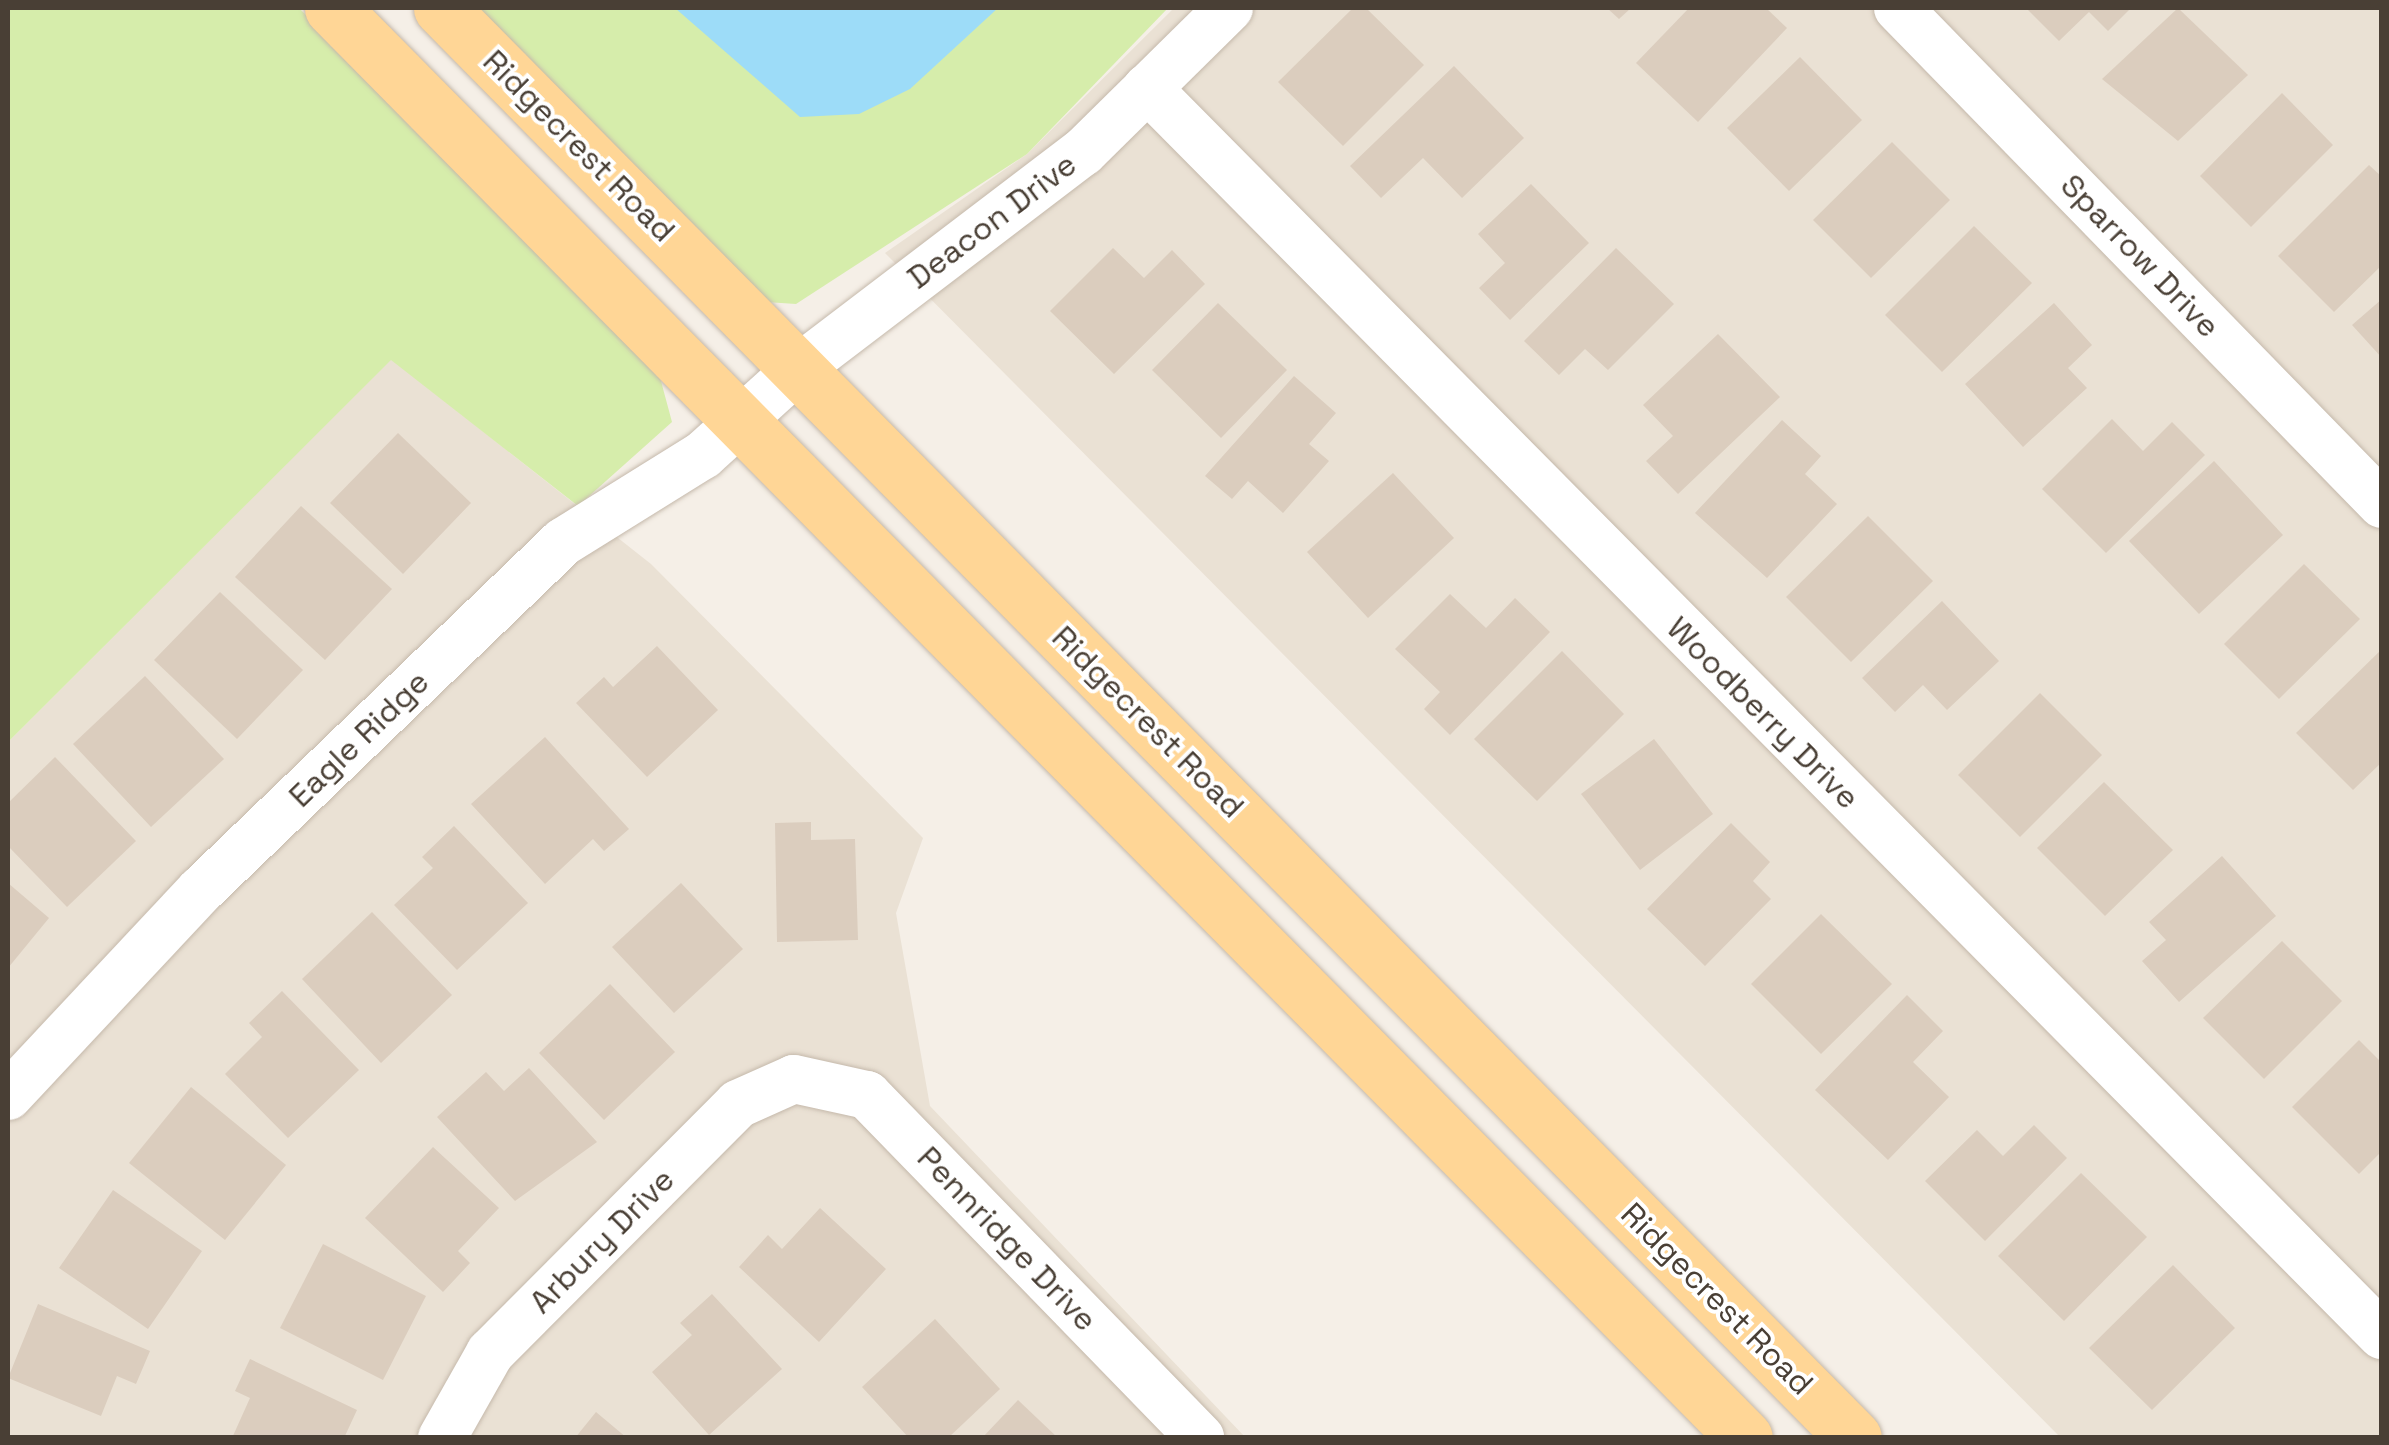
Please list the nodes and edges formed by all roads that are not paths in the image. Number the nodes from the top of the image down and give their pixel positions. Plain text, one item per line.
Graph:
1 (332, 8) edge
2 (441, 8) edge
3 (1228, 8) edge
4 (1898, 8) edge
5 (1147, 88) junction
6 (799, 368) junction
7 (744, 422) junction
8 (2382, 504) edge
9 (794, 1079) joint
10 (8, 1096) edge
11 (2382, 1335) edge
12 (442, 1438) edge
13 (1200, 1438) edge
14 (1745, 1438) edge
15 (1854, 1438) edge

1 - 7 main road
2 - 6 main road, Ridgecrest Road
3 - 5 street, Deacon Drive
4 - 8 street, Sparrow Drive
5 - 6 street, Deacon Drive
5 - 11 street, Woodberry Drive
6 - 7 street, Deacon Drive
6 - 15 main road, Ridgecrest Road
7 - 10 street, Eagle Ridge
7 - 14 main road
9 - 12 street, Arbury Drive
9 - 13 street, Pennridge Drive

